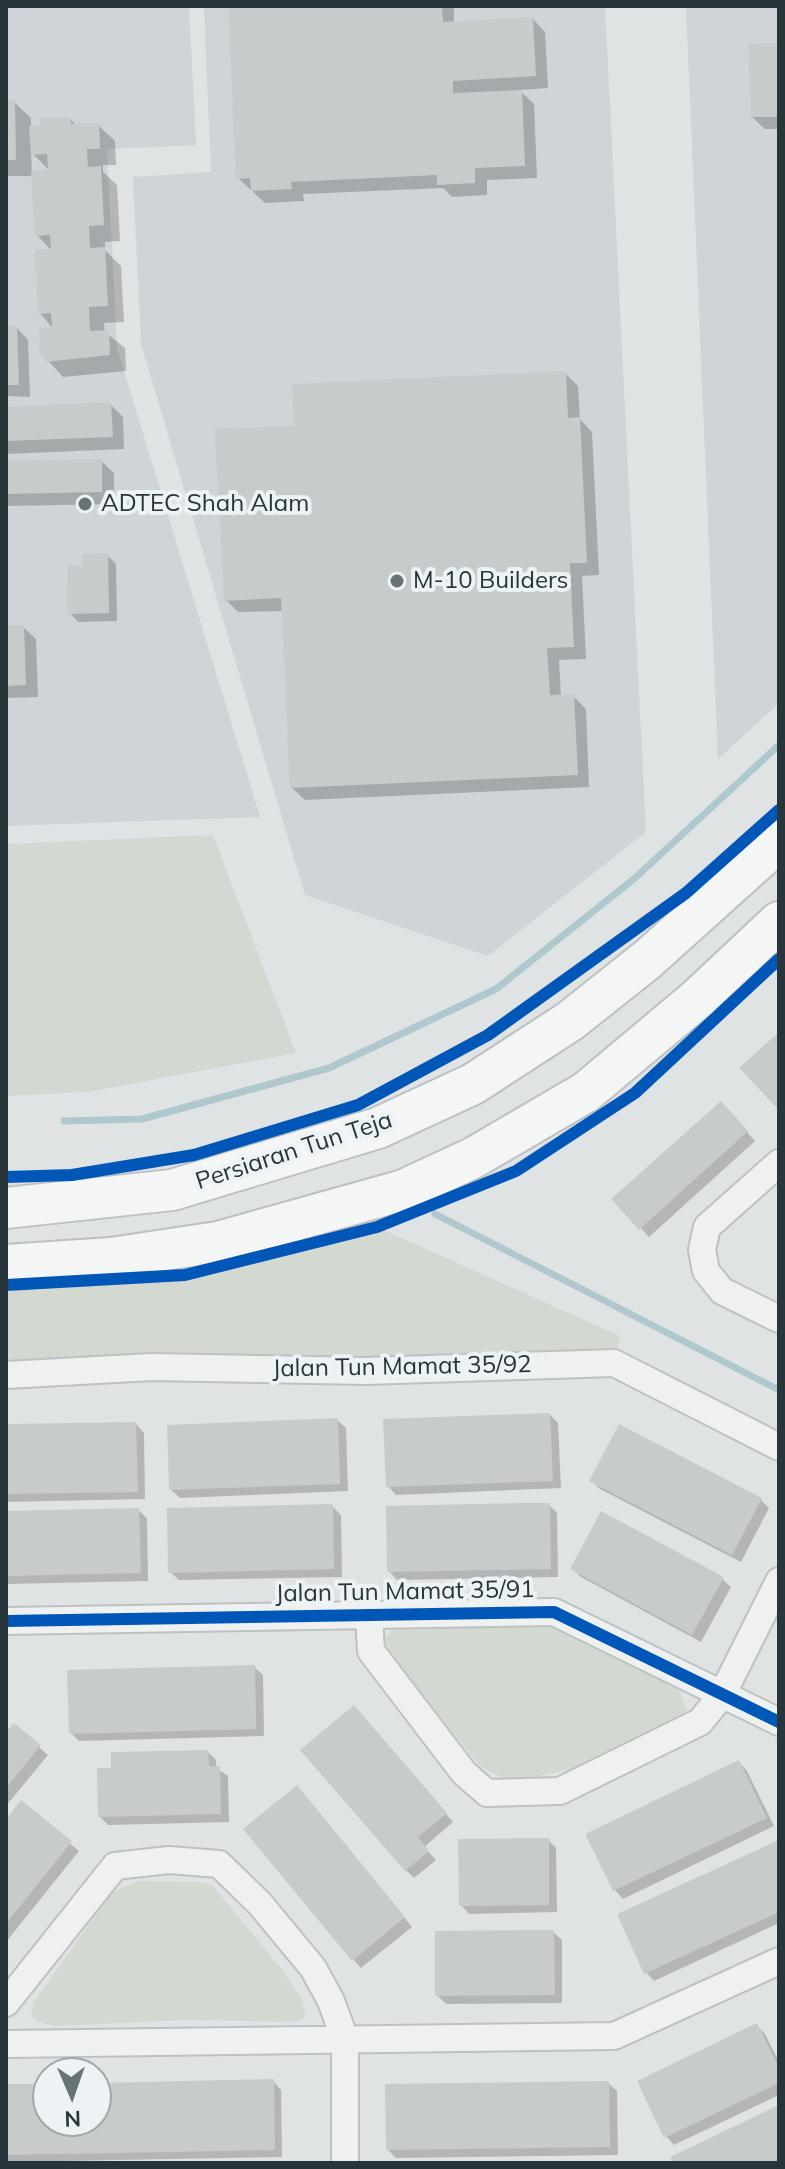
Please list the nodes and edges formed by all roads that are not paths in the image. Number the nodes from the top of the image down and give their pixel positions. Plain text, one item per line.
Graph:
1 (779, 841) edge
2 (779, 922) edge
3 (779, 1163) edge
4 (6, 1208) edge
5 (6, 1265) edge
6 (779, 1319) edge
7 (6, 1375) edge
8 (779, 1447) edge
9 (779, 1581) edge
10 (369, 1615) junction
11 (6, 1621) edge
12 (722, 1695) junction
13 (779, 1722) edge
14 (779, 1961) edge
15 (6, 2003) edge
16 (345, 2039) junction
17 (6, 2044) edge
18 (345, 2163) edge

1 - 4 main road, Persiaran Tun Teja
2 - 5 main road
3 - 6 street
7 - 8 street, Jalan Tun Mamat 35/92
9 - 12 street
10 - 11 street, Jalan Tun Mamat 35/91
10 - 12 street, Jalan Tun Mamat 35/91
10 - 12 street
12 - 13 street, Jalan Tun Mamat 35/91
14 - 16 street
15 - 16 street
16 - 17 street
16 - 18 street

